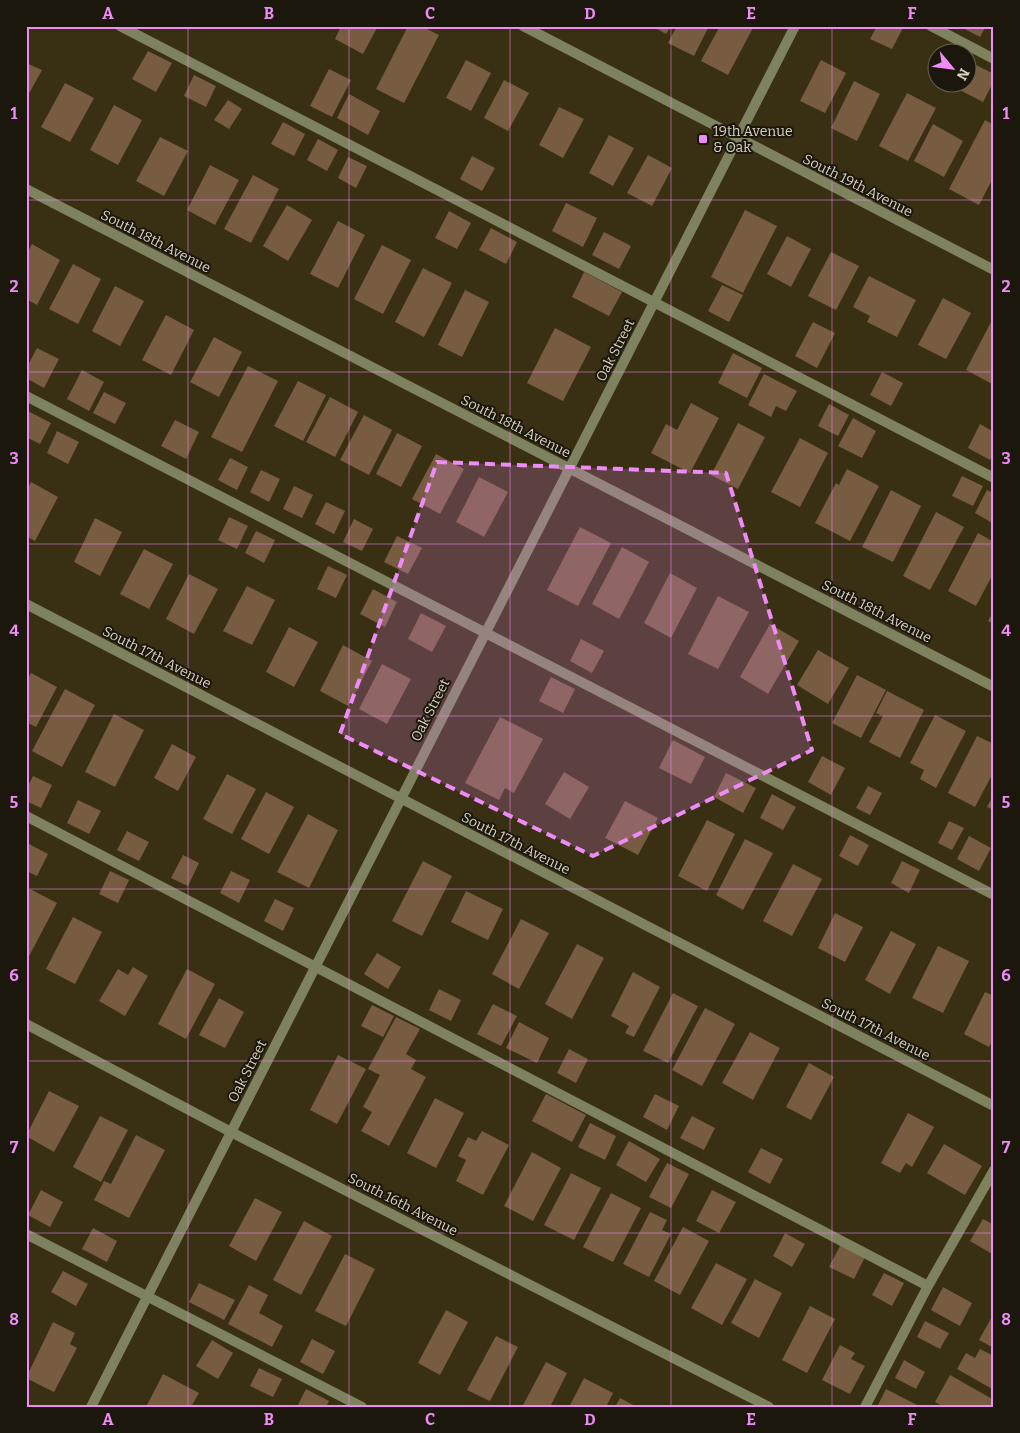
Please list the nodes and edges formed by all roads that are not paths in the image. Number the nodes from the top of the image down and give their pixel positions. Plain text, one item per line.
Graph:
1 (120, 26) edge
2 (523, 26) edge
3 (795, 26) edge
4 (931, 26) edge
5 (994, 58) edge
6 (738, 138) junction
7 (26, 190) edge
8 (994, 270) edge
9 (654, 302) junction
10 (26, 396) edge
11 (570, 468) junction
12 (994, 478) edge
13 (26, 604) edge
14 (485, 634) junction
15 (994, 687) edge
16 (401, 798) junction
17 (26, 816) edge
18 (994, 895) edge
19 (315, 966) junction
20 (26, 1024) edge
21 (994, 1106) edge
22 (231, 1132) junction
23 (994, 1170) edge
24 (26, 1234) edge
25 (928, 1286) junction
26 (147, 1296) junction
27 (91, 1407) edge
28 (362, 1407) edge
29 (769, 1407) edge
30 (865, 1407) edge

1 - 9 street
2 - 6 street, South 19th Avenue
3 - 6 street, Oak Street
4 - 5 street
6 - 8 street, South 19th Avenue
6 - 9 street, Oak Street
7 - 11 street, South 18th Avenue
9 - 11 street, Oak Street
9 - 12 street
10 - 14 street
11 - 14 street, Oak Street
11 - 15 street, South 18th Avenue
13 - 16 street, South 17th Avenue
14 - 16 street, Oak Street
14 - 18 street
16 - 19 street, Oak Street
16 - 21 street, South 17th Avenue
17 - 19 street
19 - 22 street, Oak Street
19 - 25 street
20 - 22 street, South 16th Avenue
22 - 26 street, Oak Street
22 - 29 street, South 16th Avenue
23 - 25 street
24 - 26 street
25 - 30 street
26 - 27 street, Oak Street
26 - 28 street

